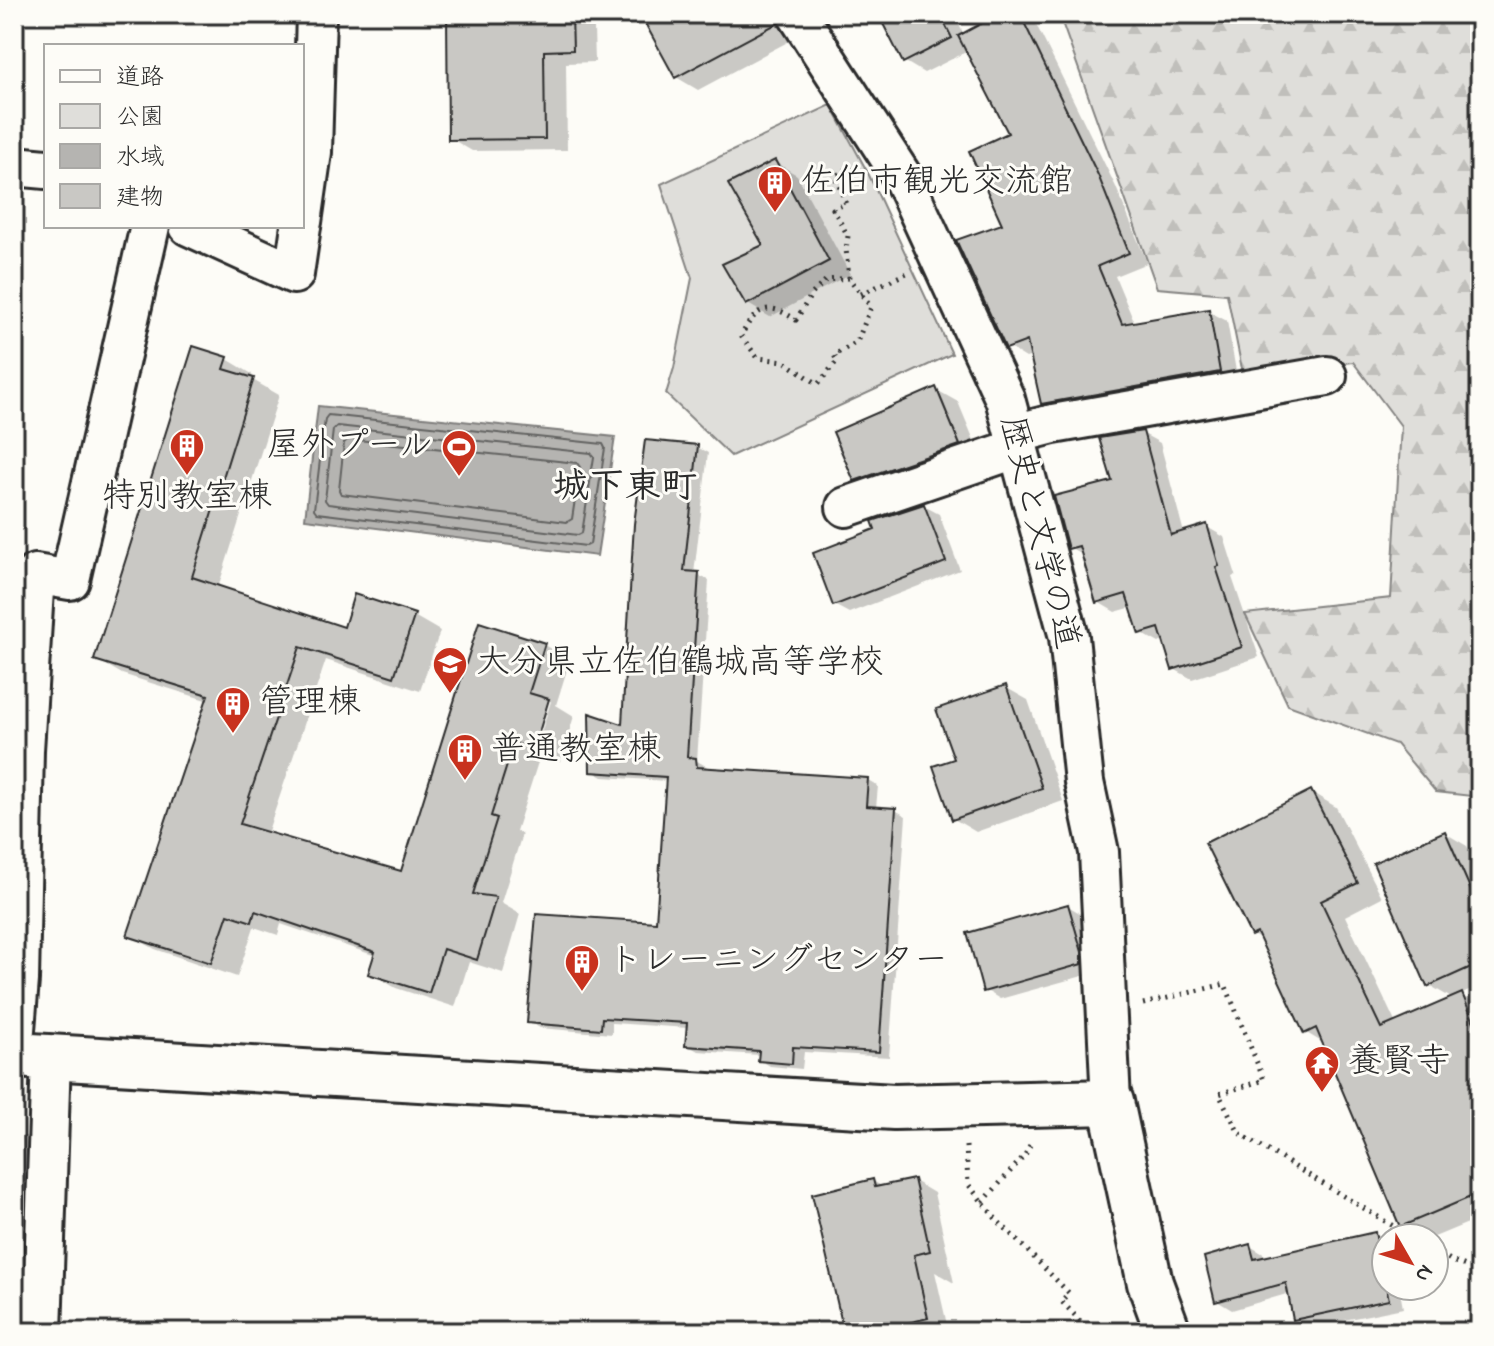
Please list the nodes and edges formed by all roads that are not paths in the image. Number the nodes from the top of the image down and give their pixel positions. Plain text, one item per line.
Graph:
1 (316, 14) edge
2 (797, 14) edge
3 (14, 166) edge
4 (44, 169) edge
5 (304, 210) edge
6 (150, 228) edge
7 (193, 228) edge
8 (301, 228) edge
9 (1327, 376) dead end
10 (1016, 441) junction
11 (846, 507) dead end
12 (19, 750) edge
13 (26, 1051) edge
14 (1111, 1102) junction
15 (42, 1332) edge
16 (1168, 1332) edge

1 - 5 street
2 - 10 street, 歴史と文学の道
3 - 4 street
6 - 12 street
7 - 8 street
9 - 10 street
10 - 11 street
10 - 14 street, 歴史と文学の道
12 - 13 street
13 - 14 street
13 - 15 street
14 - 16 street

